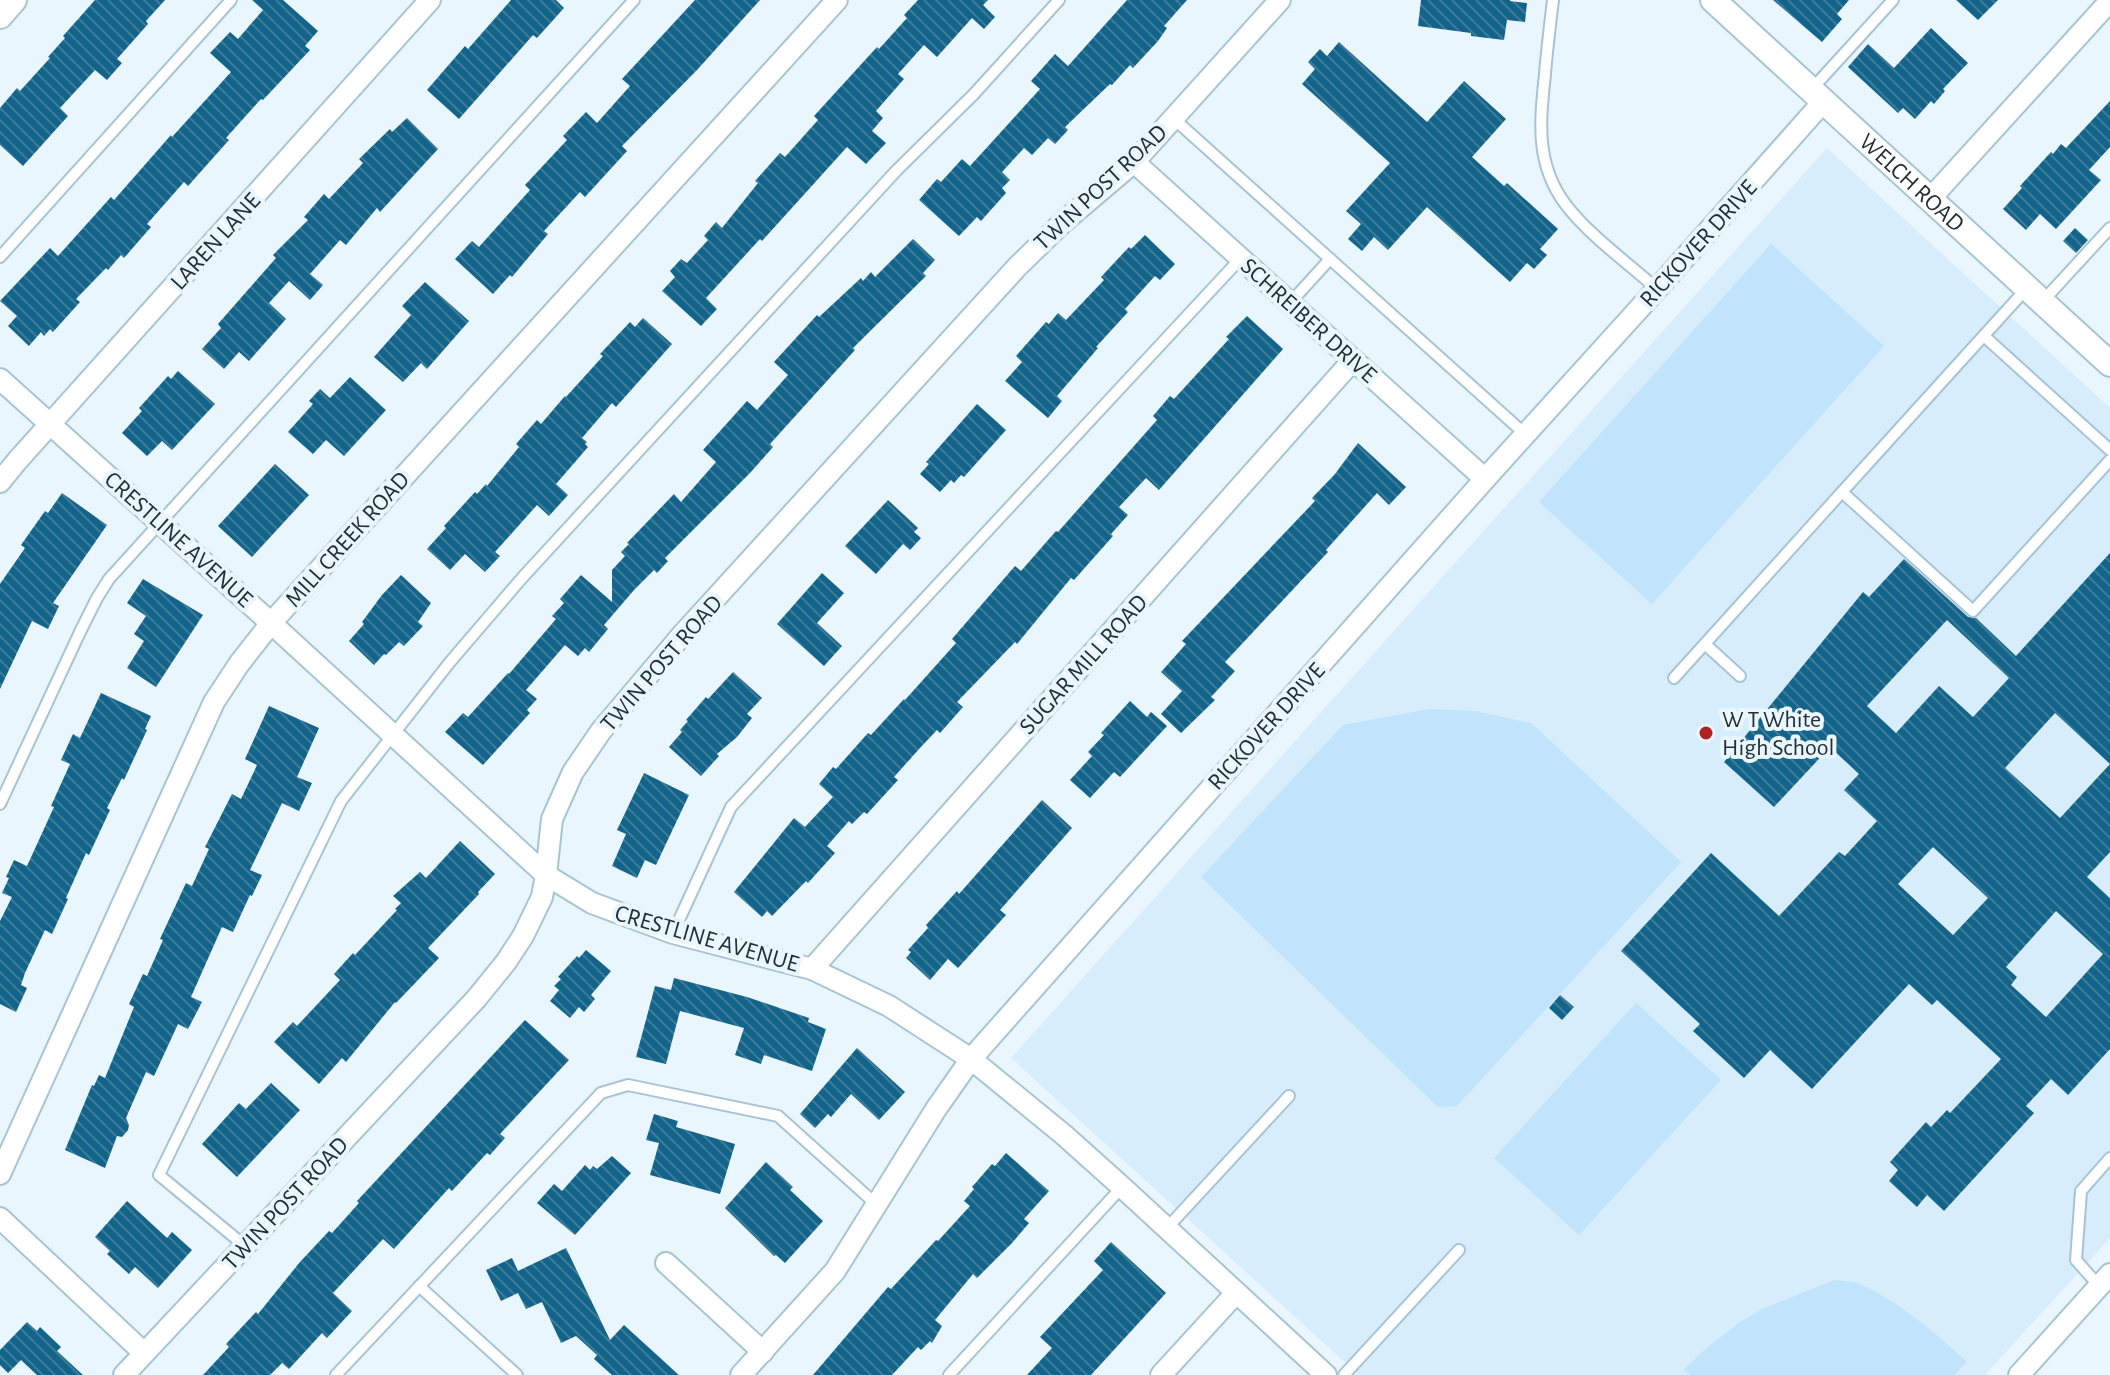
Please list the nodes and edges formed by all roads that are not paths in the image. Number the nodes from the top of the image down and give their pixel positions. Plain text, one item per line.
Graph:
1 (14, 0) edge
2 (231, 0) edge
3 (430, 0) edge
4 (634, 0) edge
5 (837, 0) edge
6 (1059, 0) edge
7 (1280, 0) edge
8 (1553, 0) edge
9 (1713, 0) edge
10 (1893, 0) edge
11 (2110, 1) edge
12 (0, 16) edge
13 (1817, 96) junction
14 (1173, 118) junction
15 (1134, 162) junction
16 (1930, 199) junction
17 (2110, 228) edge
18 (0, 257) edge
19 (1241, 258) junction
20 (1330, 259) junction
21 (1657, 289) junction
22 (2035, 295) junction
23 (1290, 303) junction
24 (1984, 336) junction
25 (1353, 360) junction
26 (2110, 364) edge
27 (0, 379) edge
28 (50, 424) junction
29 (1525, 434) junction
30 (2110, 450) edge
31 (2110, 460) edge
32 (1485, 479) junction
33 (0, 482) edge
34 (1842, 492) junction
35 (161, 523) junction
36 (271, 623) junction
37 (1705, 644) junction
38 (1740, 676) dead end
39 (1674, 678) dead end
40 (394, 735) junction
41 (0, 804) edge
42 (546, 875) junction
43 (673, 933) junction
44 (812, 969) junction
45 (971, 1059) junction
46 (1289, 1096) dead end
47 (2110, 1158) edge
48 (0, 1174) edge
49 (1122, 1187) junction
50 (877, 1205) junction
51 (0, 1218) edge
52 (1167, 1228) junction
53 (245, 1246) junction
54 (1459, 1250) dead end
55 (666, 1263) dead end
56 (2104, 1280) edge
57 (419, 1286) junction
58 (1236, 1293) junction
59 (763, 1352) junction
60 (144, 1353) junction
61 (124, 1375) edge
62 (336, 1375) edge
63 (517, 1375) edge
64 (741, 1375) edge
65 (949, 1375) edge
66 (1161, 1375) edge
67 (1326, 1375) edge
68 (1344, 1375) edge
69 (2019, 1375) edge

1 - 12 street
2 - 18 lane
3 - 28 street, LAREN LANE
4 - 35 lane
5 - 36 street, MILL CREEK ROAD
6 - 40 lane
7 - 14 street, TWIN POST ROAD
8 - 21 lane
9 - 13 street, WELCH ROAD
10 - 13 lane
11 - 16 street
13 - 16 street, WELCH ROAD
13 - 21 street, RICKOVER DRIVE
14 - 15 street, TWIN POST ROAD
14 - 20 lane
15 - 19 street, SCHREIBER DRIVE
15 - 42 street, TWIN POST ROAD
16 - 22 street, WELCH ROAD
17 - 22 lane
19 - 23 street, SCHREIBER DRIVE
19 - 43 lane
20 - 23 lane
20 - 29 lane
21 - 29 street, RICKOVER DRIVE
22 - 24 lane
22 - 26 street, WELCH ROAD
23 - 25 street, SCHREIBER DRIVE
24 - 30 lane
24 - 34 lane
25 - 32 street, SCHREIBER DRIVE
25 - 44 street, SUGAR MILL ROAD
27 - 28 street, CRESTLINE AVENUE
28 - 33 street, LAREN LANE
28 - 35 street, CRESTLINE AVENUE
29 - 32 street, RICKOVER DRIVE
31 - 34 lane
32 - 45 street, RICKOVER DRIVE
34 - 37 lane
35 - 36 street, CRESTLINE AVENUE
35 - 41 lane
36 - 40 street, CRESTLINE AVENUE
36 - 48 street, MILL CREEK ROAD
37 - 38 lane
37 - 39 lane
40 - 42 street, CRESTLINE AVENUE
40 - 53 lane
42 - 43 street, CRESTLINE AVENUE
42 - 53 street, TWIN POST ROAD
43 - 44 street, CRESTLINE AVENUE
44 - 45 street, CRESTLINE AVENUE
45 - 49 street, CRESTLINE AVENUE
45 - 50 street, RICKOVER DRIVE
46 - 52 lane
47 - 56 lane
49 - 52 street, CRESTLINE AVENUE
49 - 65 lane
50 - 57 lane
50 - 59 street, RICKOVER DRIVE
51 - 60 street
52 - 58 street, CRESTLINE AVENUE
53 - 60 street, TWIN POST ROAD
54 - 68 lane
55 - 59 street
56 - 69 street
57 - 62 lane
57 - 63 lane
58 - 66 street
58 - 67 street, CRESTLINE AVENUE
59 - 64 street, RICKOVER DRIVE
60 - 61 street, TWIN POST ROAD

